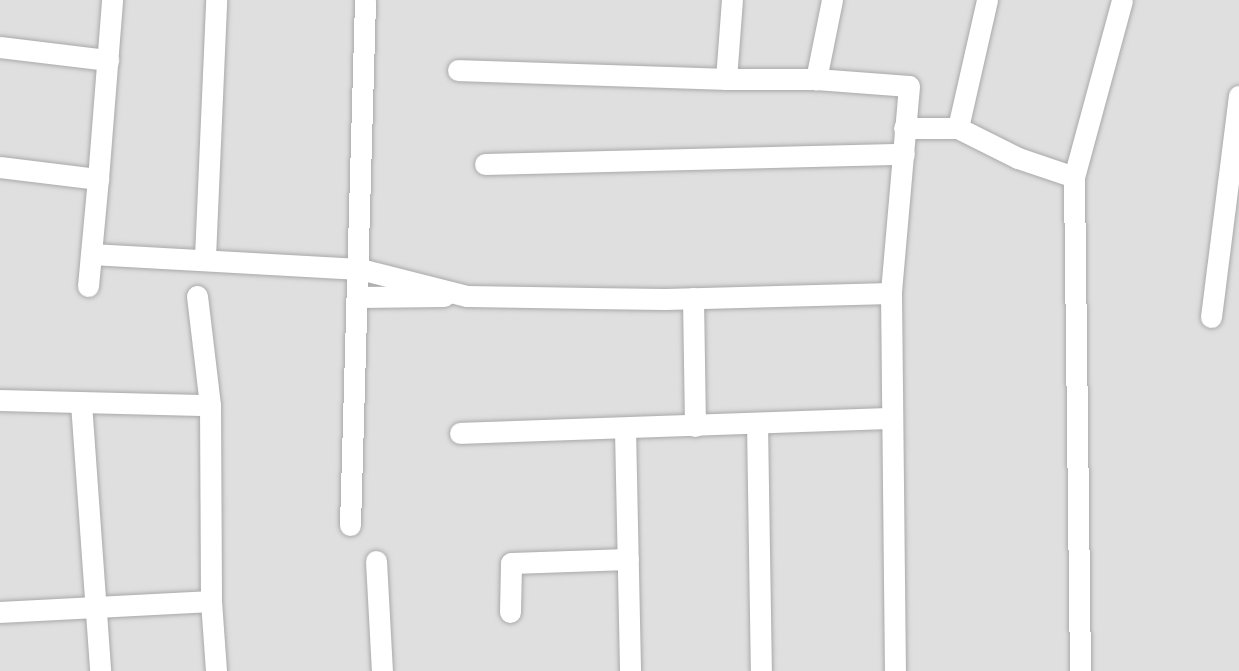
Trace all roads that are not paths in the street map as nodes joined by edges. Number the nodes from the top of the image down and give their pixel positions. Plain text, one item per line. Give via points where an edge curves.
1 (112, 0) edge
2 (216, 0) edge
3 (365, 0) edge
4 (732, 0) edge
5 (832, 0) edge
6 (987, 0) edge
7 (1122, 0) edge
8 (0, 47) edge
9 (107, 60) junction
10 (458, 70) dead end
11 (726, 79) junction
12 (816, 79) junction
13 (1239, 96) edge
14 (904, 128) junction
15 (958, 128) junction
16 (1236, 136) edge
17 (904, 154) junction
18 (485, 164) dead end
19 (0, 167) edge
20 (1074, 177) junction
21 (98, 179) junction
22 (91, 254) junction
23 (205, 257) junction
24 (360, 268) junction
25 (88, 285) dead end
26 (891, 293) junction
27 (197, 296) dead end
28 (467, 296) junction
29 (359, 297) junction
30 (694, 298) junction
31 (1212, 317) dead end
32 (0, 400) edge
33 (81, 403) junction
34 (210, 405) junction
35 (892, 418) junction
36 (757, 423) junction
37 (695, 426) junction
38 (625, 429) junction
39 (460, 433) dead end
40 (350, 525) dead end
41 (628, 559) junction
42 (376, 561) dead end
43 (211, 601) junction
44 (96, 607) junction
45 (0, 612) edge
46 (510, 612) dead end
47 (100, 671) edge
48 (216, 671) edge
49 (382, 671) edge
50 (630, 671) edge
51 (761, 671) edge
52 (895, 671) edge
53 (1080, 671) edge

1 - 9 street
2 - 23 street
3 - 24 street
4 - 11 street
5 - 12 street
6 - 15 street
7 - 20 street
8 - 9 street
9 - 21 street
10 - 11 street
11 - 12 street
12 - 14 street via 909,86
13 - 16 street
14 - 15 street
14 - 17 street
15 - 20 street via 1018,158
16 - 31 street
17 - 18 street
17 - 26 street
19 - 21 street
20 - 53 street
21 - 22 street
22 - 23 street
22 - 25 street
23 - 24 street
24 - 28 street
24 - 29 street
26 - 30 street
26 - 35 street
27 - 34 street
28 - 29 street
28 - 30 street
29 - 40 street
30 - 37 street
32 - 33 street
33 - 34 street
33 - 44 street
34 - 43 street
35 - 36 street
35 - 52 street
36 - 37 street
36 - 51 street
37 - 38 street
38 - 39 street
38 - 41 street
41 - 46 street via 511,563
41 - 50 street
42 - 49 street
43 - 44 street
43 - 48 street
44 - 45 street
44 - 47 street

